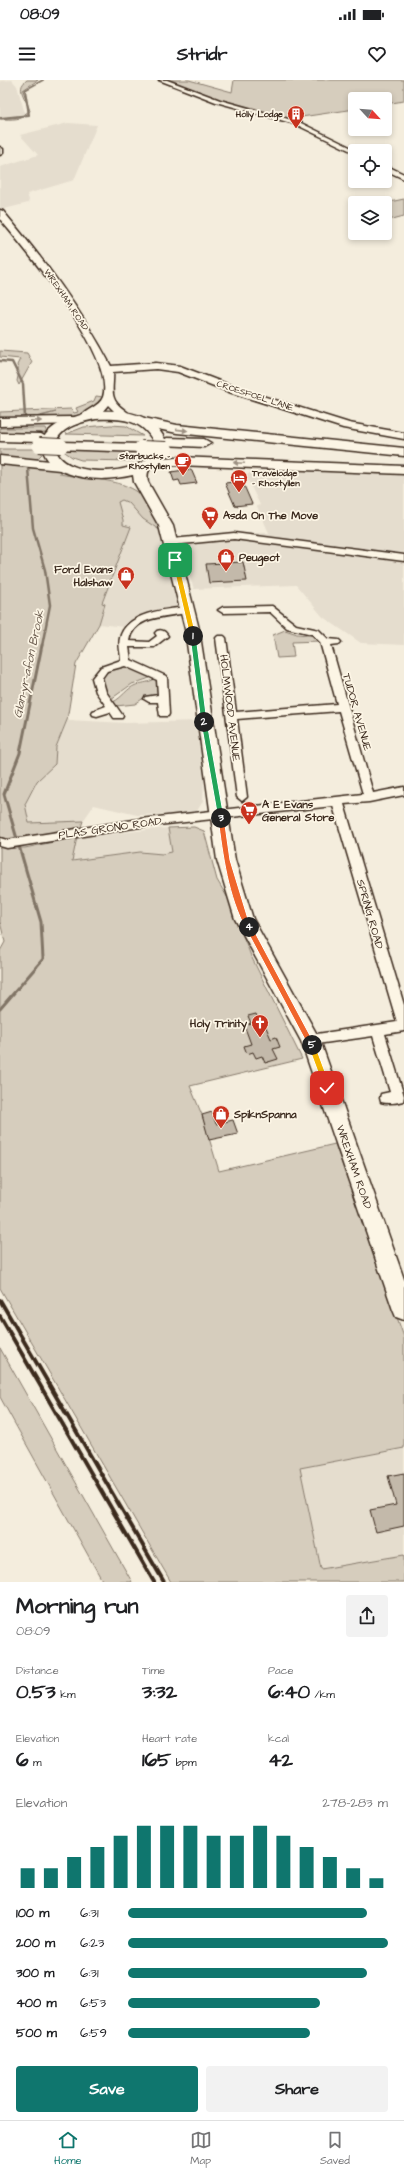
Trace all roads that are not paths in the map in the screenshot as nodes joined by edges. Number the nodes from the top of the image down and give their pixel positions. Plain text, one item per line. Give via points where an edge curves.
1 (162, 80) edge
2 (348, 148) edge
3 (0, 149) edge
4 (0, 152) edge
5 (392, 171) edge
6 (404, 177) edge
7 (0, 213) edge
8 (107, 369) junction
9 (108, 398) junction
10 (126, 416) junction
11 (86, 417) junction
12 (72, 421) junction
13 (0, 422) edge
14 (144, 422) junction
15 (404, 436) edge
16 (0, 437) edge
17 (40, 442) junction
18 (0, 444) edge
19 (167, 446) junction
20 (404, 452) edge
21 (404, 458) edge
22 (0, 460) edge
23 (146, 465) junction
24 (60, 466) junction
25 (404, 466) edge
26 (404, 470) edge
27 (112, 476) junction
28 (151, 500) junction
29 (172, 542) junction
30 (404, 558) edge
31 (188, 610) junction
32 (230, 613) dead end
33 (160, 633) dead end
34 (221, 638) dead end
35 (325, 642) junction
36 (336, 642) dead end
37 (124, 644) junction
38 (126, 662) junction
39 (162, 698) junction
40 (148, 699) dead end
41 (343, 707) junction
42 (97, 713) dead end
43 (164, 714) dead end
44 (231, 716) junction
45 (404, 791) edge
46 (242, 797) dead end
47 (369, 798) junction
48 (338, 803) junction
49 (220, 813) junction
50 (5, 843) edge
51 (404, 1026) edge
52 (378, 1030) junction
53 (310, 1040) junction
54 (396, 1097) edge
55 (404, 1310) edge

1 - 2 street via 218,101 297,123
3 - 4 street
5 - 6 street
7 - 8 main road, WREXHAM ROAD via 65,296
8 - 9 main road, WREXHAM ROAD
8 - 15 main road, CROESFOEL LANE via 149,366 180,368 236,391 347,426
9 - 10 main road via 115,408
9 - 11 main road via 102,406
10 - 11 main road
10 - 14 main road
11 - 12 main road
13 -> 12 highway
12 - 24 main road via 51,437 48,447
14 -> 20 highway via 177,430
14 - 23 main road via 152,428 161,442 158,453
16 - 17 highway
17 - 18 highway
17 - 19 highway, bridge
19 - 21 highway via 283,448
19 - 25 highway
22 - 24 highway
26 -> 23 highway via 177,461
23 - 27 main road via 129,473
23 - 28 main road, WREXHAM ROAD via 140,474 141,482
24 - 27 main road via 93,476
27 - 28 main road, WREXHAM ROAD via 133,485
28 - 29 main road, WREXHAM ROAD
29 - 30 street via 234,536
29 - 31 main road, WREXHAM ROAD
31 - 37 street via 155,614 134,625 126,633
31 - 49 main road, WREXHAM ROAD
32 - 35 street via 273,605 293,627 322,635
33 - 37 street via 163,636 151,646
34 - 44 street, HOLMWOOD AVENUE
35 - 36 street
35 - 41 street, TUDOR AVENUE
37 - 38 street
38 - 39 street via 162,678
38 - 42 street via 104,669 98,678 101,692 115,712
39 - 40 street
39 - 43 street
41 - 44 street
41 - 47 street, TUDOR AVENUE
44 - 46 street, HOLMWOOD AVENUE via 234,778
45 - 47 street, PLAS GRONO ROAD
47 - 48 street, PLAS GRONO ROAD
48 - 49 street, PLAS GRONO ROAD
48 - 51 street, SPRING ROAD
49 - 50 street, PLAS GRONO ROAD via 97,828
49 - 53 main road, WREXHAM ROAD via 226,860 244,919
51 - 52 street
52 - 53 street
52 - 54 street
53 - 55 main road, WREXHAM ROAD

